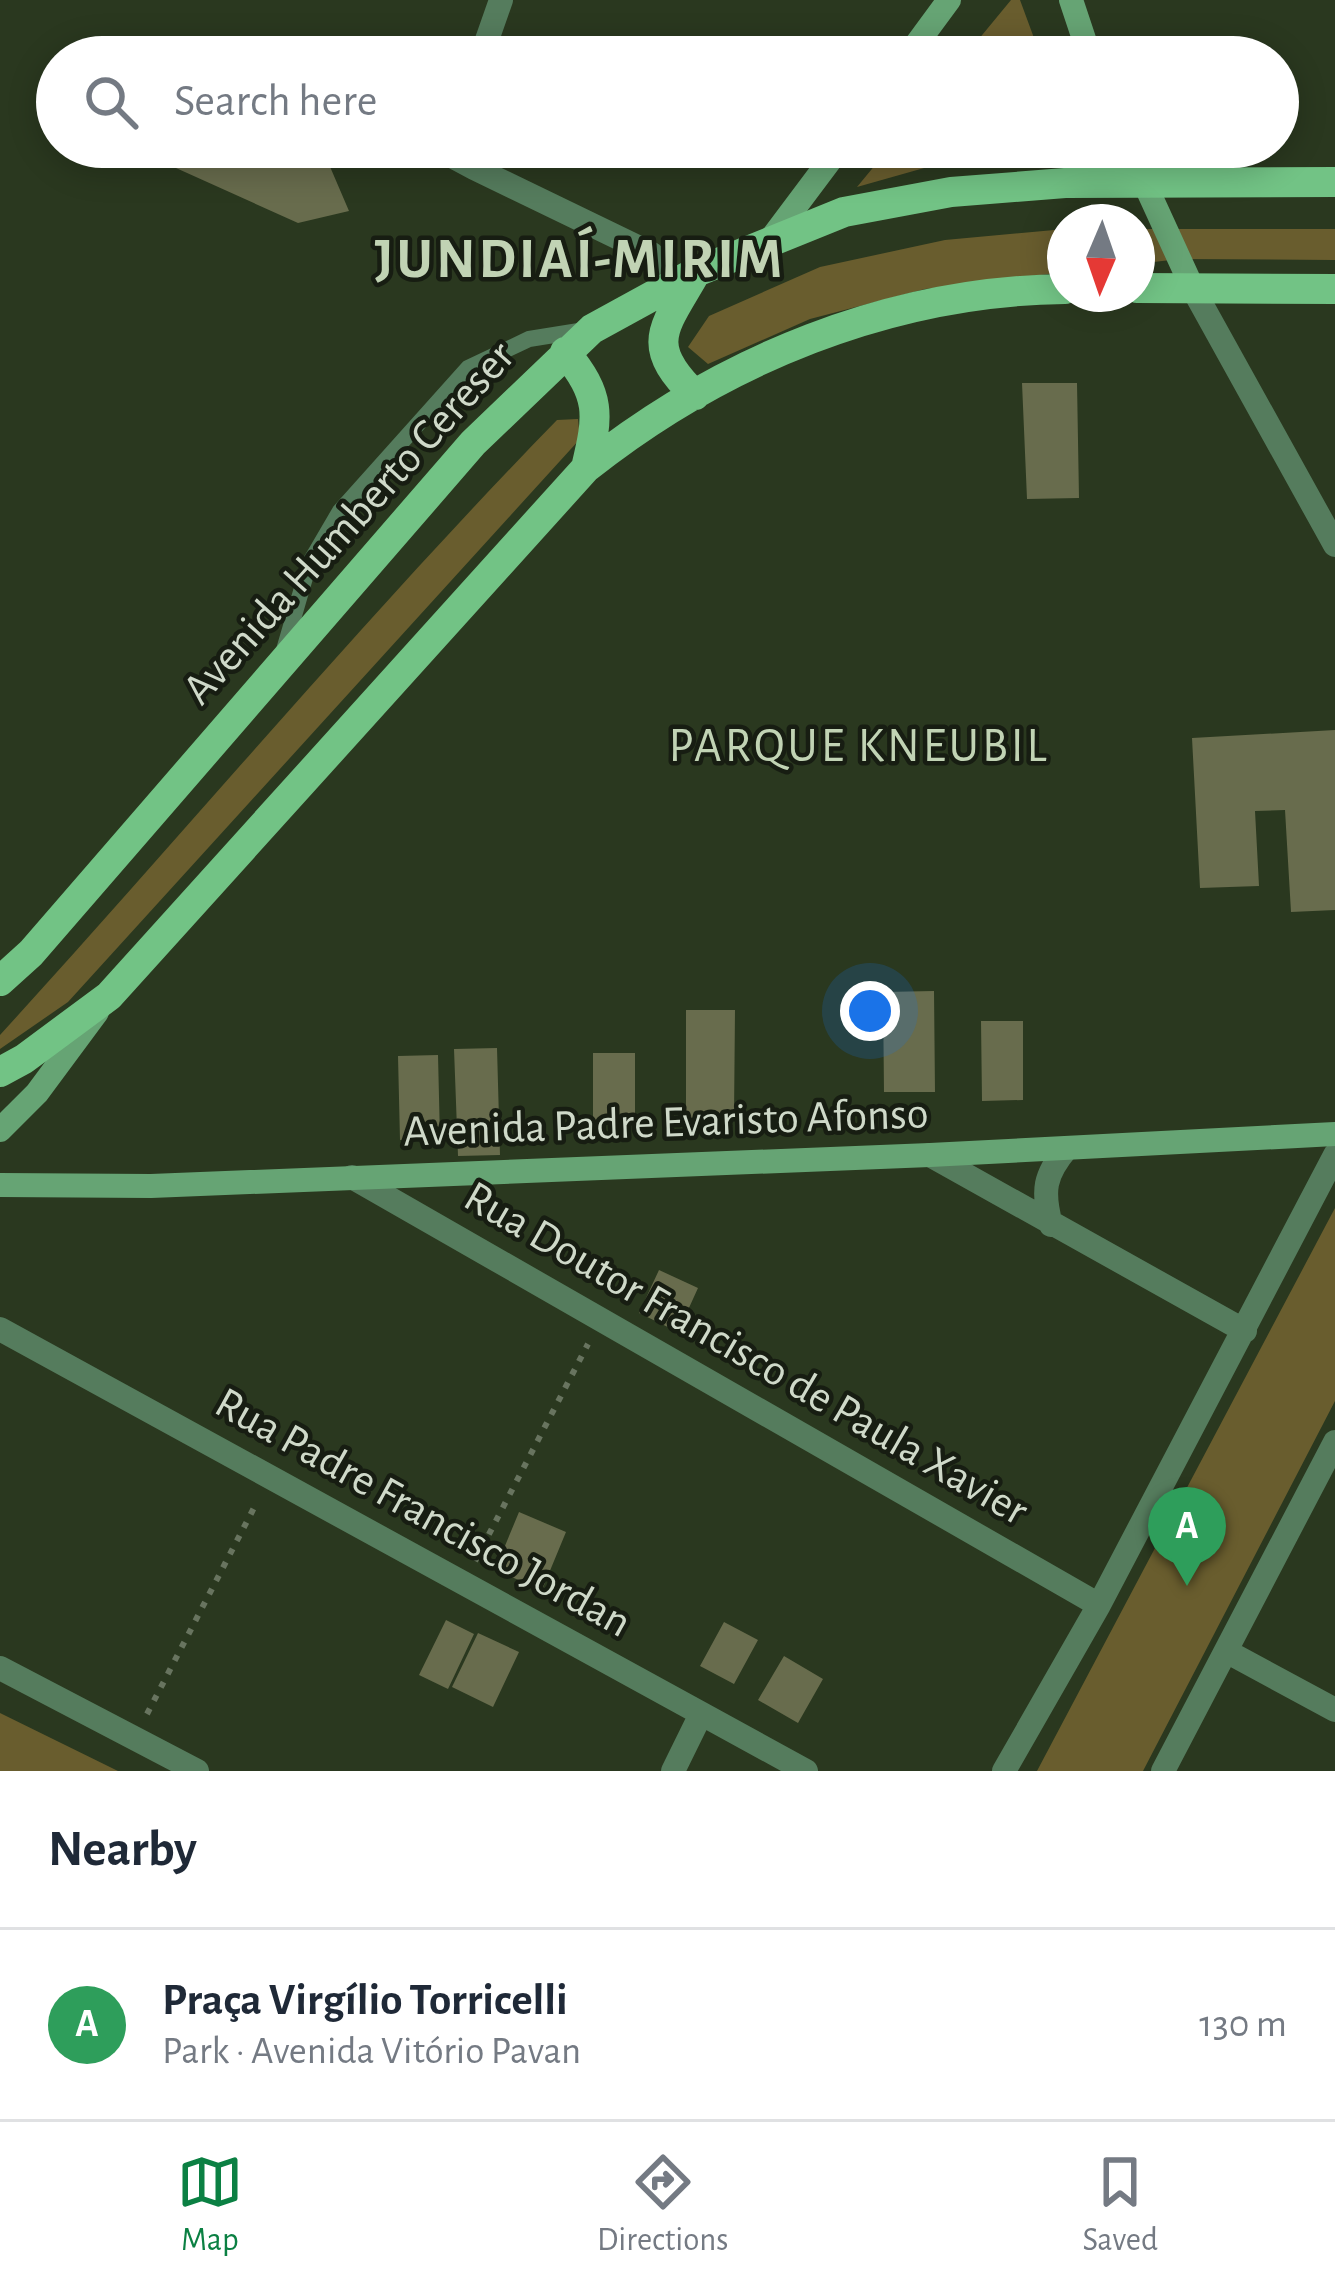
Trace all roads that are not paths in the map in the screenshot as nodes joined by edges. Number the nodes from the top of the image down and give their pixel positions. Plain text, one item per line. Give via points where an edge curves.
1 (501, 0) edge
2 (949, 0) edge
3 (1071, 0) edge
4 (488, 36) edge
5 (922, 36) edge
6 (1083, 36) edge
7 (480, 168) edge
8 (824, 168) edge
9 (1139, 168) edge
10 (1335, 182) edge
11 (1148, 184) junction
12 (771, 239) junction
13 (685, 278) junction
14 (1155, 289) edge
15 (1335, 289) edge
16 (1047, 290) edge
17 (1193, 290) junction
18 (592, 329) junction
19 (565, 352) junction
20 (695, 395) junction
21 (586, 468) junction
22 (1335, 545) edge
23 (281, 660) junction
24 (0, 981) edge
25 (109, 996) junction
26 (0, 1072) edge
27 (0, 1130) edge
28 (1335, 1134) edge
29 (1067, 1148) junction
30 (930, 1155) junction
31 (1335, 1155) edge
32 (352, 1177) junction
33 (0, 1185) edge
34 (1052, 1225) junction
35 (0, 1329) edge
36 (1245, 1331) junction
37 (1335, 1442) edge
38 (1099, 1604) junction
39 (1226, 1651) junction
40 (0, 1668) edge
41 (1335, 1710) edge
42 (701, 1714) junction
43 (197, 1771) edge
44 (673, 1771) edge
45 (806, 1771) edge
46 (1004, 1771) edge
47 (1163, 1771) edge

1 - 4 street
2 - 5 street
3 - 6 street
7 - 13 street
8 - 12 street
9 - 11 street
10 - 11 main road, Avenida Humberto Cereser
11 - 12 main road, Avenida Humberto Cereser via 951,192 844,212
11 - 17 street
12 - 13 main road, Avenida Humberto Cereser
13 - 18 main road, Avenida Humberto Cereser
13 - 20 main road via 663,346 670,370
14 - 17 main road
15 - 17 main road
16 - 20 main road via 878,314
17 - 22 street
18 - 19 main road, Avenida Humberto Cereser
18 - 23 lane via 529,339 468,368 340,511 309,564
19 - 21 main road via 595,398
19 - 23 main road, Avenida Humberto Cereser via 473,442
20 - 21 main road
21 - 25 main road
23 - 24 main road, Avenida Humberto Cereser
25 - 26 main road
25 - 27 street
28 - 29 street, Avenida Padre Evaristo Afonso
29 - 30 street, Avenida Padre Evaristo Afonso
29 - 34 street via 1045,1181
30 - 32 street, Avenida Padre Evaristo Afonso
30 - 34 street
31 - 36 street
32 - 33 street, Avenida Padre Evaristo Afonso
32 - 38 street, Rua Doutor Francisco de Paula Xavier
34 - 36 street
35 - 42 street, Rua Padre Francisco Jordan
36 - 38 street
37 - 39 street
38 - 46 street
39 - 41 street
39 - 47 street
40 - 43 street
42 - 44 street
42 - 45 street, Rua Padre Francisco Jordan

